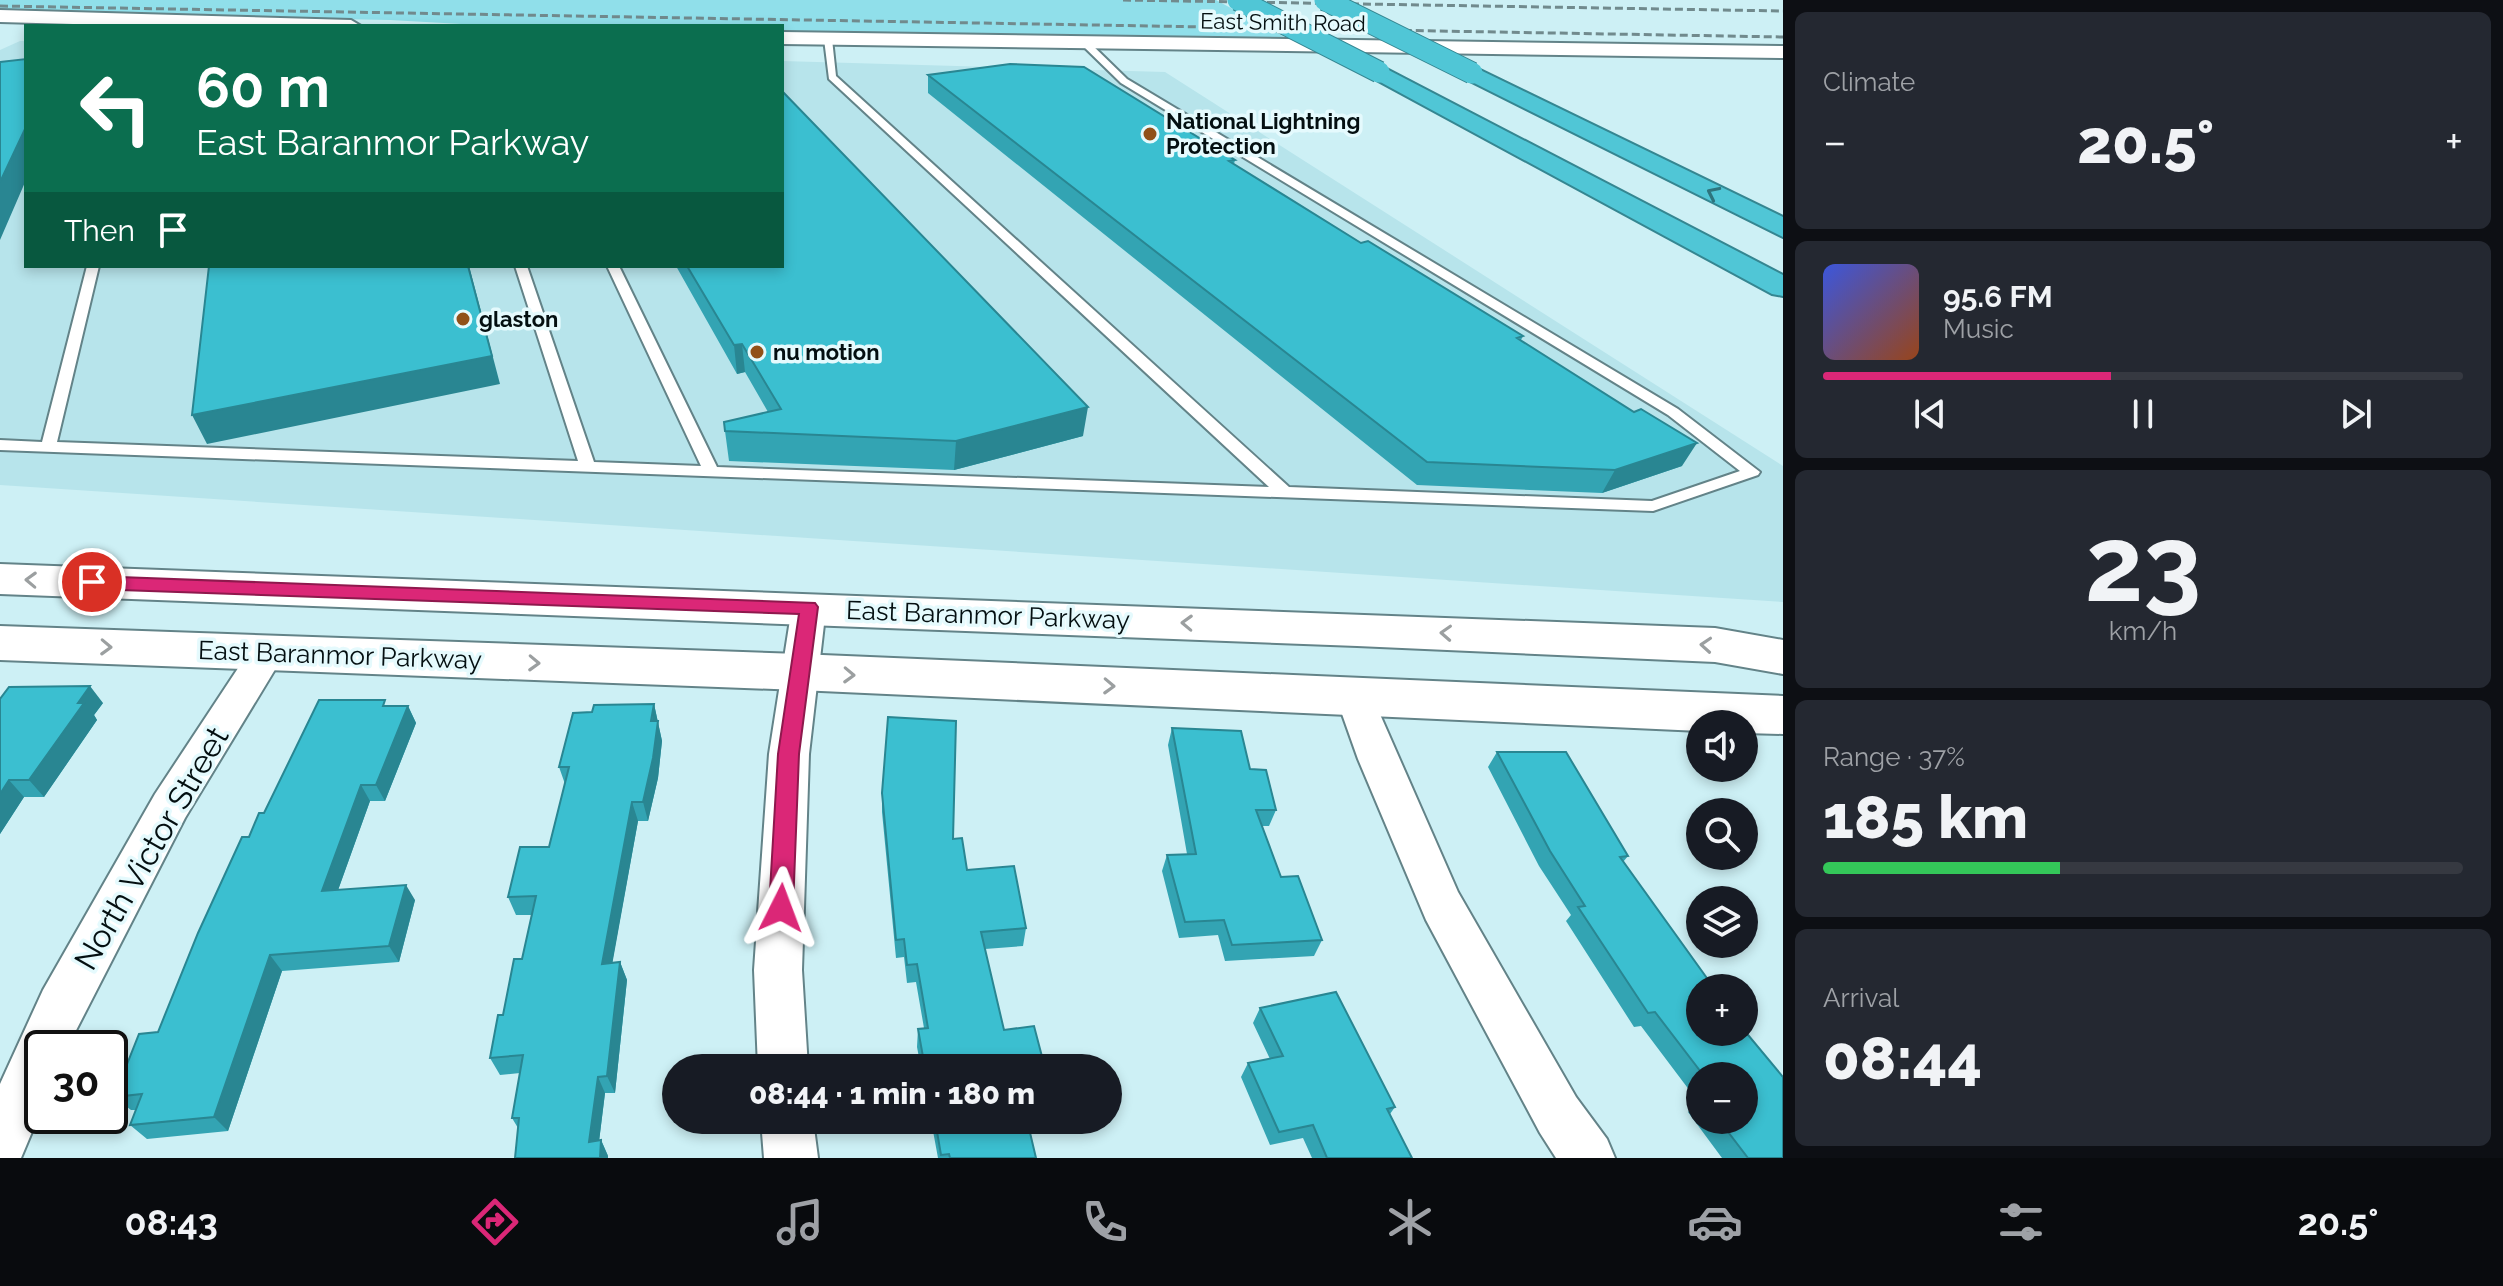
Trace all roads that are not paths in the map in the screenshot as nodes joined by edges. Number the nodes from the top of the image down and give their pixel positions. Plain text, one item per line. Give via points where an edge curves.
1 (1238, 0) edge
2 (1268, 0) edge
3 (1325, 0) edge
4 (0, 16) edge
5 (199, 23) edge
6 (250, 24) edge
7 (784, 38) edge
8 (828, 39) junction
9 (1085, 43) junction
10 (1783, 52) edge
11 (1783, 228) edge
12 (93, 268) edge
13 (522, 268) edge
14 (614, 268) edge
15 (1783, 279) edge
16 (1783, 287) edge
17 (0, 445) edge
18 (48, 447) junction
19 (588, 467) junction
20 (711, 471) junction
21 (1284, 492) junction
22 (0, 579) edge
23 (809, 607) junction
24 (0, 643) edge
25 (267, 653) junction
26 (1783, 657) edge
27 (799, 672) junction
28 (1355, 697) junction
29 (1783, 715) edge
30 (50, 1030) edge
31 (782, 1054) edge
32 (24, 1089) edge
33 (788, 1134) edge
34 (0, 1144) edge
35 (791, 1158) edge
36 (1588, 1158) edge

1 - 16 highway, bridge
2 - 15 highway
11 -> 3 highway, bridge
4 - 5 street
5 - 6 street
7 - 8 street, East Smith Road
8 - 9 street, East Smith Road
8 - 21 lane via 832,77
9 - 10 street, East Smith Road
9 - 21 lane via 1124,81 1673,412 1752,472 1653,506
12 - 18 lane
13 - 19 lane
14 - 20 lane
17 - 18 lane
18 - 19 lane
19 - 20 lane
20 - 21 lane
23 -> 22 street, East Baranmor Parkway
26 -> 23 street, East Baranmor Parkway via 1700,644
23 - 27 street
24 -> 25 street, East Baranmor Parkway
25 -> 27 street, East Baranmor Parkway
25 - 30 street, North Victor Street via 170,806
27 -> 28 street, East Baranmor Parkway
27 - 31 street via 789,754 778,970
28 - 29 street, East Baranmor Parkway
28 - 36 street via 1442,906 1558,1115
32 - 34 street, North Victor Street
33 - 35 street

